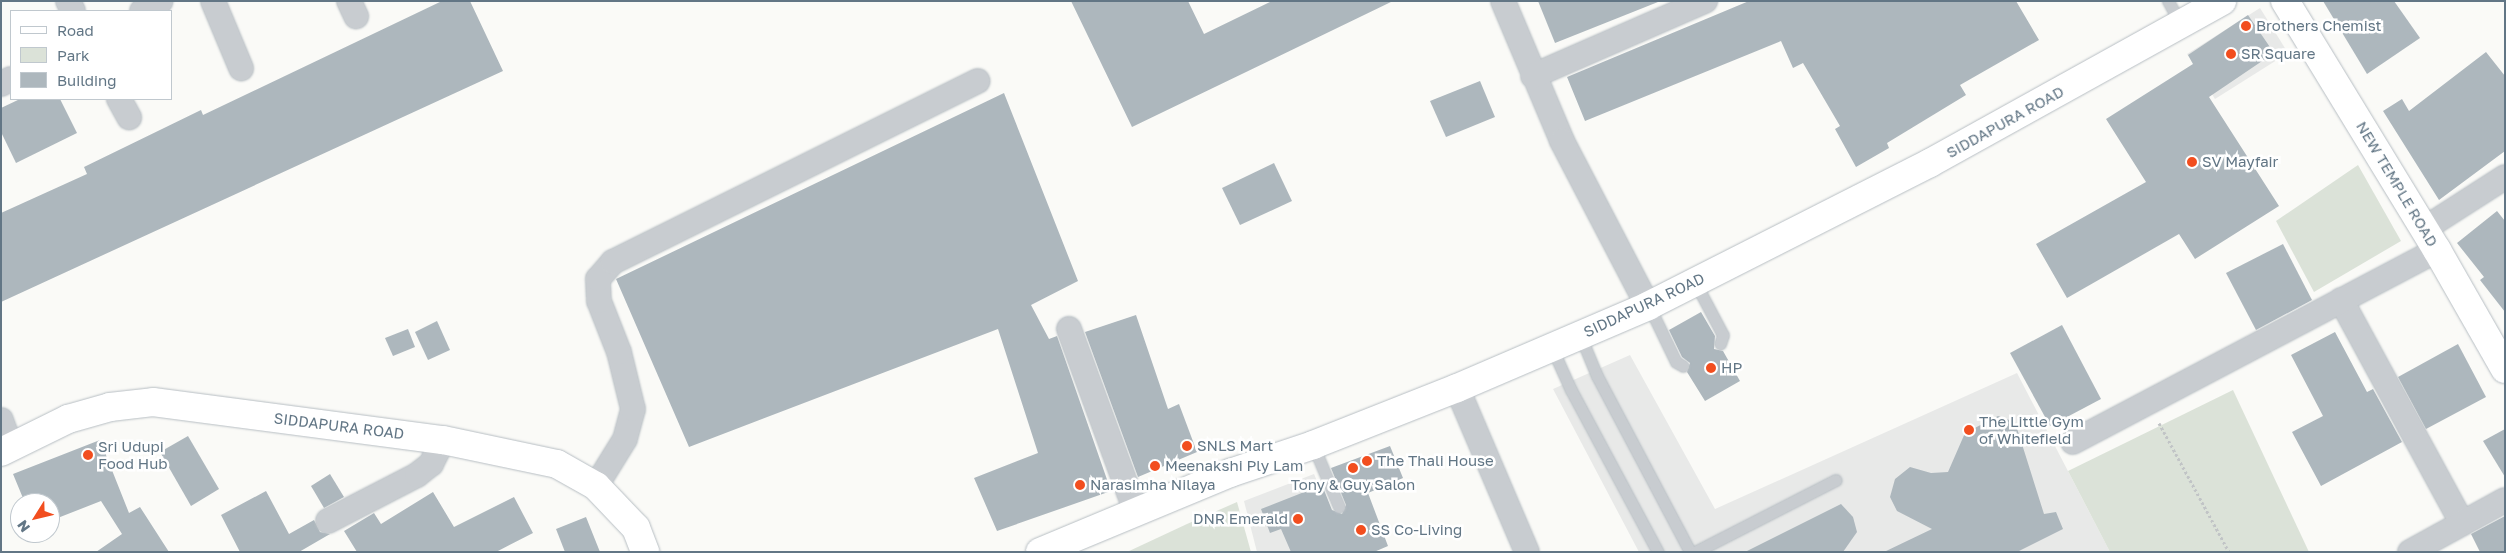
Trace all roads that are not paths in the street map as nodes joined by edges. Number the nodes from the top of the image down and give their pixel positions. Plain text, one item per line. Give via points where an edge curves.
1 (161, 1) edge
2 (213, 1) edge
3 (1503, 1) edge
4 (1705, 1) edge
5 (2222, 1) edge
6 (2285, 1) edge
7 (144, 10) edge
8 (2174, 13) edge
9 (241, 68) dead end
10 (1533, 76) junction
11 (977, 81) dead end
12 (2505, 177) edge
13 (2430, 240) junction
14 (1695, 282) junction
15 (2342, 300) junction
16 (1648, 306) junction
17 (1069, 329) dead end
18 (1580, 335) junction
19 (1720, 344) dead end
20 (1552, 348) junction
21 (1683, 366) dead end
22 (2505, 369) edge
23 (1457, 388) junction
24 (1, 420) edge
25 (442, 440) junction
26 (2073, 442) dead end
27 (1313, 445) junction
28 (6, 450) edge
29 (1836, 480) dead end
30 (596, 486) junction
31 (2505, 500) edge
32 (1339, 507) dead end
33 (1136, 512) junction
34 (328, 520) dead end
35 (2462, 523) junction
36 (644, 551) edge
37 (1040, 552) edge
38 (1527, 552) edge
39 (1658, 552) edge
40 (1690, 552) edge
41 (1695, 552) edge
42 (2410, 552) edge

1 - 7 street
2 - 9 street
3 - 10 street
4 - 10 street
5 - 8 street, SIDDAPURA ROAD
6 - 13 street, NEW TEMPLE ROAD
8 - 14 street, SIDDAPURA ROAD via 1930,163
10 - 16 street via 1562,141
11 - 30 street via 613,262 598,279 599,301 619,352 633,409 625,439
12 - 13 street
13 - 15 street
13 - 22 street, NEW TEMPLE ROAD
14 - 16 street, SIDDAPURA ROAD
14 - 19 lane via 1723,335
15 - 26 street
15 - 35 street
16 - 18 street, SIDDAPURA ROAD
16 - 21 lane via 1676,362
17 - 33 street
18 - 20 street, SIDDAPURA ROAD
18 - 40 lane via 1597,376
20 - 23 street, SIDDAPURA ROAD
20 - 39 lane via 1571,390
23 - 27 street, SIDDAPURA ROAD
23 - 38 street
24 - 28 street
25 - 28 street, SIDDAPURA ROAD via 153,402 110,407 68,419
25 - 30 street, SIDDAPURA ROAD via 557,464
25 - 34 street via 431,464 417,475
27 - 32 lane
27 - 33 street, SIDDAPURA ROAD via 1230,473
29 - 41 lane
30 - 36 street, SIDDAPURA ROAD via 636,528
31 - 35 street
33 - 37 street, SIDDAPURA ROAD
35 - 42 street

